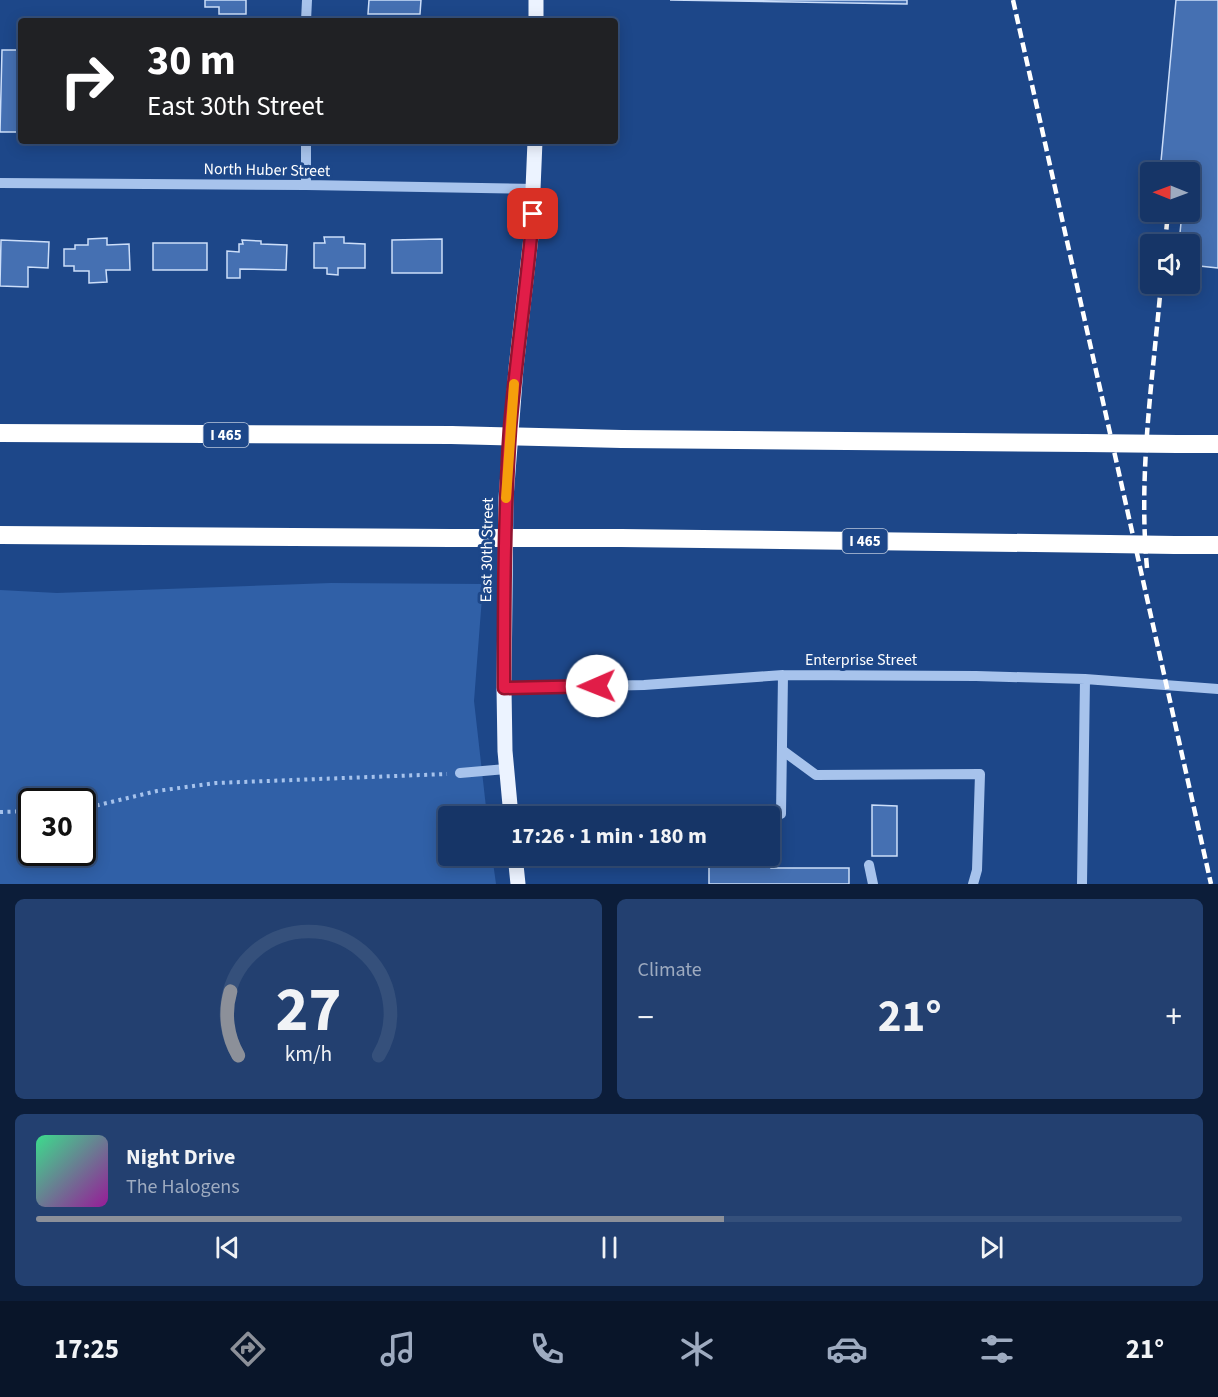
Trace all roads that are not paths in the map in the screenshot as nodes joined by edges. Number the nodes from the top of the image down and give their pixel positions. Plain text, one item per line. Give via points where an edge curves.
1 (307, 0) edge
2 (536, 0) edge
3 (306, 18) edge
4 (536, 18) edge
5 (306, 144) edge
6 (535, 144) edge
7 (0, 183) edge
8 (306, 185) junction
9 (535, 189) junction
10 (0, 433) edge
11 (1218, 444) edge
12 (0, 535) edge
13 (1218, 545) edge
14 (783, 675) junction
15 (1085, 679) junction
16 (504, 688) junction
17 (1218, 689) edge
18 (782, 750) junction
19 (507, 769) junction
20 (460, 773) road end
21 (510, 806) edge
22 (780, 814) dead end
23 (869, 865) dead end
24 (516, 866) edge
25 (518, 884) edge
26 (873, 884) edge
27 (973, 884) edge
28 (1082, 884) edge

1 - 3 street
2 - 4 main road
5 - 8 street
6 - 9 main road, East 30th Street
7 - 8 street, North Huber Street
8 - 9 street, North Huber Street
9 - 16 main road, East 30th Street via 508,463
10 - 11 highway, I 465, bridge
12 - 13 highway, I 465, bridge
14 - 15 street, Enterprise Street
14 - 16 street, Enterprise Street via 644,685
14 - 18 street
15 - 17 street, Enterprise Street
15 - 28 street
16 - 19 main road, East 30th Street
18 - 22 street
18 - 27 street via 816,775 980,774 977,870
19 - 20 street
19 - 21 main road, East 30th Street
23 - 26 street
24 - 25 main road

